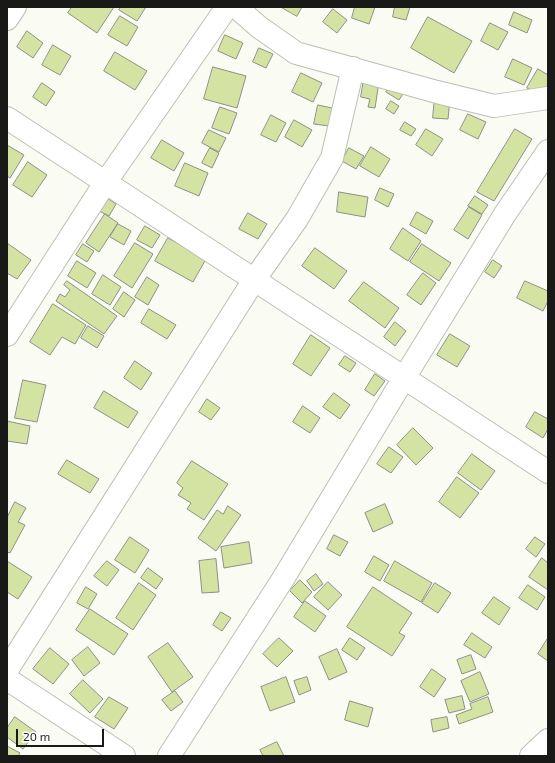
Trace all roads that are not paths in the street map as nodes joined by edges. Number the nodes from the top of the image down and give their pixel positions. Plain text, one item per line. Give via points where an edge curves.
1 (14, 7) edge
2 (227, 7) edge
3 (236, 7) edge
4 (7, 19) edge
5 (352, 68) junction
6 (548, 98) edge
7 (7, 118) edge
8 (548, 151) edge
9 (105, 183) junction
10 (254, 280) junction
11 (7, 335) edge
12 (404, 378) junction
13 (548, 472) edge
14 (7, 670) edge
15 (7, 679) edge
16 (548, 740) edge
17 (124, 756) edge
18 (168, 756) edge
19 (531, 756) edge

1 - 4 street
2 - 9 street
3 - 5 street via 296,53
5 - 6 street via 494,106
5 - 10 street via 332,158 297,219
7 - 9 street
8 - 12 street via 505,214
9 - 10 street
9 - 11 street
10 - 12 street
10 - 14 street
12 - 13 street
12 - 18 street via 283,579
15 - 17 street
16 - 19 street

